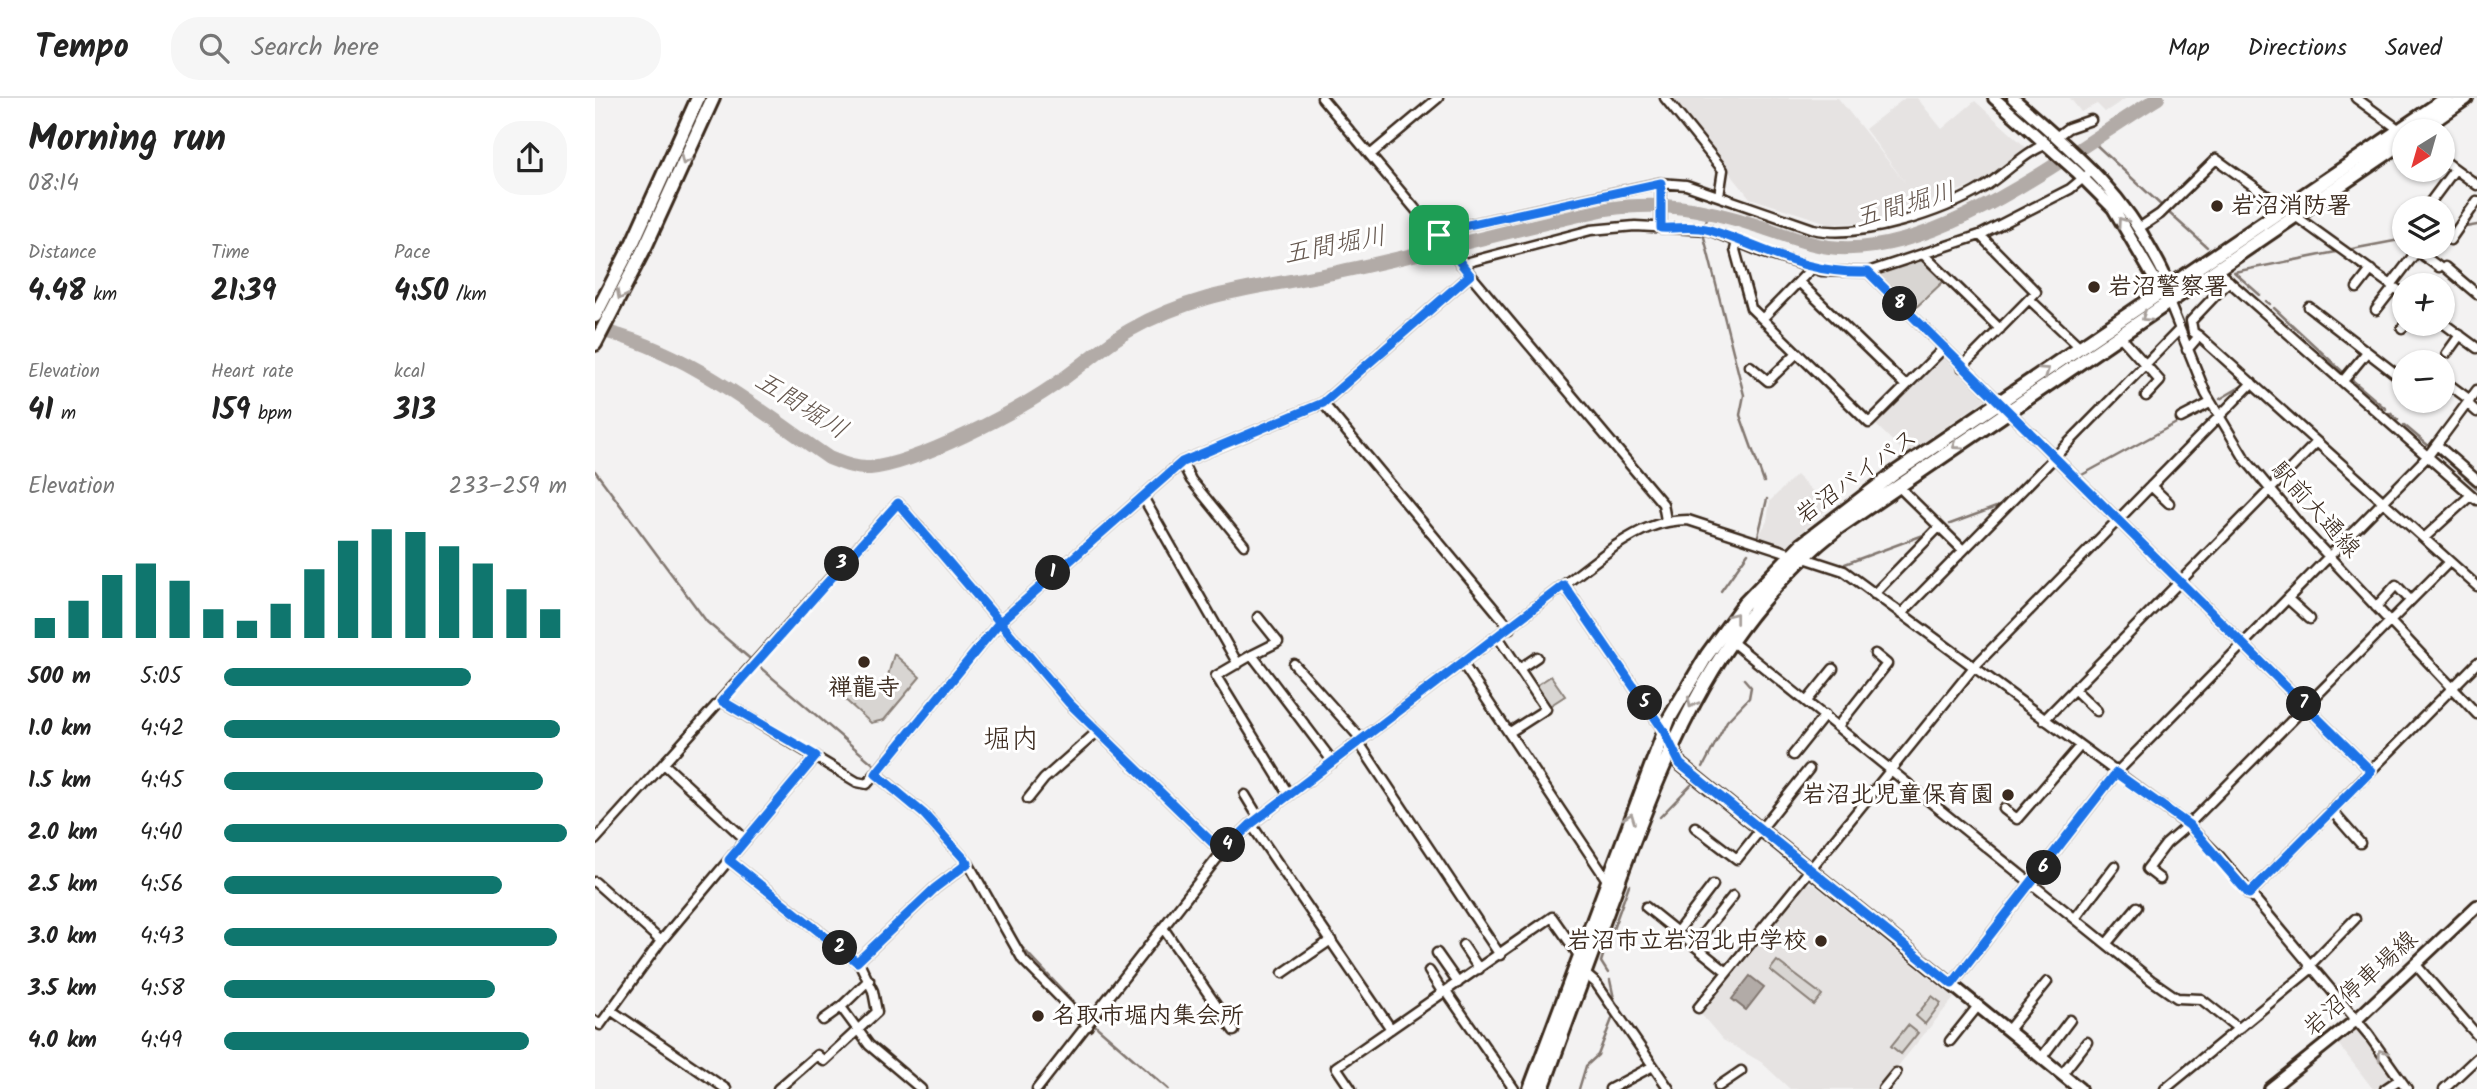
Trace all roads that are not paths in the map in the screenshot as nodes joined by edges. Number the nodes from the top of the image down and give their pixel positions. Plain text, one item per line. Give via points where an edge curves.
1 (698, 98) edge
2 (713, 98) edge
3 (1322, 98) edge
4 (1438, 98) edge
5 (1665, 98) edge
6 (1994, 98) edge
7 (2013, 98) edge
8 (2356, 98) edge
9 (2447, 98) edge
10 (2466, 98) edge
11 (2423, 119) edge
12 (2436, 119) edge
13 (2091, 120) dead end
14 (2392, 127) edge
15 (2059, 139) junction
16 (2392, 143) edge
17 (2392, 144) edge
18 (2049, 147) junction
19 (1370, 155) junction
20 (2455, 169) edge
21 (2086, 171) junction
22 (1661, 185) junction
23 (2477, 185) edge
24 (1719, 196) junction
25 (2477, 201) edge
26 (2283, 209) junction
27 (2295, 215) junction
28 (1661, 226) junction
29 (2139, 228) junction
30 (1437, 233) junction
31 (2455, 233) edge
32 (1980, 235) junction
33 (1737, 242) junction
34 (639, 244) junction
35 (1924, 255) junction
36 (2431, 259) edge
37 (1460, 263) junction
38 (1812, 268) junction
39 (2215, 268) junction
40 (2371, 270) junction
41 (1868, 272) junction
42 (1470, 275) junction
43 (2229, 281) junction
44 (1799, 282) junction
45 (2392, 285) edge
46 (2392, 287) edge
47 (2357, 288) dead end
48 (2166, 294) junction
49 (2477, 294) edge
50 (2029, 299) junction
51 (2309, 307) dead end
52 (2376, 310) dead end
53 (595, 316) edge
54 (1763, 318) junction
55 (2000, 329) junction
56 (2179, 330) junction
57 (2455, 331) edge
58 (2119, 335) junction
59 (2460, 335) junction
60 (2199, 336) junction
61 (595, 344) edge
62 (2080, 348) junction
63 (2477, 348) edge
64 (1943, 349) junction
65 (2187, 350) junction
66 (2449, 350) edge
67 (2367, 352) junction
68 (1797, 353) junction
69 (2145, 365) junction
70 (1751, 366) dead end
71 (1962, 367) junction
72 (2392, 371) edge
73 (2343, 381) junction
74 (2252, 383) junction
75 (1905, 385) junction
76 (2455, 390) edge
77 (2477, 390) edge
78 (2147, 396) dead end
79 (2210, 402) junction
80 (2469, 402) junction
81 (1323, 403) junction
82 (2003, 406) junction
83 (2477, 412) edge
84 (2181, 418) dead end
85 (2218, 418) junction
86 (2317, 442) junction
87 (2437, 445) junction
88 (2428, 456) junction
89 (2054, 457) junction
90 (1182, 462) junction
91 (2477, 480) edge
92 (1898, 486) junction
93 (2151, 486) junction
94 (2269, 491) junction
95 (1143, 497) junction
96 (2474, 497) edge
97 (2384, 501) junction
98 (2169, 503) dead end
99 (1666, 520) junction
100 (2118, 520) junction
101 (1939, 527) junction
102 (2424, 538) junction
103 (1244, 545) dead end
104 (1963, 550) junction
105 (1797, 556) junction
106 (2329, 557) junction
107 (2449, 562) junction
108 (2180, 582) junction
109 (1564, 585) junction
110 (2477, 586) edge
111 (1874, 594) junction
112 (2288, 599) junction
113 (2410, 600) junction
114 (2376, 607) junction
115 (1901, 614) junction
116 (1258, 617) dead end
117 (2310, 619) dead end
118 (2389, 622) junction
119 (998, 624) junction
120 (1510, 628) junction
121 (1498, 637) junction
122 (1731, 640) junction
123 (2244, 644) junction
124 (1875, 654) dead end
125 (1252, 655) junction
126 (1537, 657) dead end
127 (2477, 663) edge
128 (1238, 664) junction
129 (1294, 664) dead end
130 (1463, 664) junction
131 (1974, 667) junction
132 (1519, 669) junction
133 (1833, 669) dead end
134 (2452, 689) junction
135 (2074, 690) junction
136 (722, 701) junction
137 (1807, 701) junction
138 (2307, 706) junction
139 (2097, 711) dead end
140 (2477, 714) edge
141 (1825, 715) junction
142 (2045, 720) junction
143 (1838, 726) junction
144 (1098, 731) junction
145 (1664, 731) junction
146 (1510, 732) junction
147 (1360, 742) junction
148 (1670, 746) junction
149 (2080, 746) junction
150 (1793, 755) dead end
151 (816, 756) junction
152 (1333, 762) junction
153 (664, 764) junction
154 (1892, 768) junction
155 (1809, 769) dead end
156 (878, 771) junction
157 (2371, 771) junction
158 (2116, 773) junction
159 (1245, 795) dead end
160 (1289, 795) junction
161 (1028, 799) dead end
162 (2004, 809) dead end
163 (2332, 811) junction
164 (1259, 818) junction
165 (1251, 824) junction
166 (2189, 825) junction
167 (1695, 827) dead end
168 (1761, 829) junction
169 (595, 840) edge
170 (746, 840) junction
171 (2360, 843) dead end
172 (1222, 852) junction
173 (729, 860) junction
174 (968, 863) junction
175 (2115, 866) dead end
176 (1810, 869) junction
177 (2159, 879) dead end
178 (1607, 880) junction
179 (595, 882) edge
180 (2033, 883) junction
181 (1713, 885) dead end
182 (2249, 894) junction
183 (1733, 896) dead end
184 (2477, 906) edge
185 (1646, 907) dead end
186 (2137, 907) dead end
187 (2076, 917) junction
188 (2355, 919) dead end
189 (1163, 928) junction
190 (1677, 932) junction
191 (1331, 940) junction
192 (661, 941) junction
193 (2108, 943) junction
194 (1463, 945) dead end
195 (1693, 945) junction
196 (1437, 953) dead end
197 (1500, 955) junction
198 (1580, 957) junction
199 (857, 962) junction
200 (2416, 965) junction
201 (2310, 967) junction
202 (1479, 969) junction
203 (1429, 971) dead end
204 (1727, 972) junction
205 (1283, 973) dead end
206 (1584, 973) junction
207 (869, 980) junction
208 (2047, 982) dead end
209 (1458, 983) junction
210 (1952, 984) junction
211 (1445, 992) junction
212 (1978, 1006) junction
213 (841, 1007) junction
214 (1698, 1008) dead end
215 (612, 1011) junction
216 (823, 1020) dead end
217 (2070, 1020) dead end
218 (2356, 1020) junction
219 (595, 1021) edge
220 (1090, 1023) junction
221 (1391, 1029) junction
222 (2008, 1030) junction
223 (2239, 1030) junction
224 (1234, 1031) dead end
225 (856, 1032) junction
226 (2477, 1035) edge
227 (1950, 1041) dead end
228 (2087, 1042) dead end
229 (2042, 1057) junction
230 (2477, 1058) edge
231 (1653, 1066) junction
232 (1741, 1071) dead end
233 (1896, 1073) dead end
234 (2062, 1074) junction
235 (2400, 1079) junction
236 (1719, 1088) edge
237 (726, 1089) edge
238 (778, 1089) edge
239 (921, 1089) edge
240 (1037, 1089) edge
241 (1350, 1089) edge
242 (1514, 1089) edge
243 (1530, 1089) edge
244 (1542, 1089) edge
245 (1610, 1089) edge
246 (1669, 1089) edge
247 (1884, 1089) edge
248 (2080, 1089) edge
249 (2165, 1089) edge
250 (2270, 1089) edge
251 (2385, 1089) edge
252 (2407, 1089) edge
253 (2444, 1089) edge

1 - 34 highway
2 -> 34 highway
3 - 19 street
4 - 19 street
5 - 24 street via 1723,170
6 - 18 main road
7 - 15 main road
8 - 14 street
9 - 11 highway, 岩沼バイパス
10 - 12 highway
13 - 15 street via 2068,128
15 - 21 main road
16 - 26 highway, 岩沼バイパス
17 - 27 highway, 岩沼バイパス
18 - 21 main road
18 - 24 street via 2037,147 1982,189 1918,215 1857,232 1828,233
19 - 30 street
20 - 23 street
21 - 29 main road via 2124,203
21 - 32 street via 2070,189
48 -> 21 main road via 2131,233
22 - 24 street via 1686,185
22 - 28 street
22 - 30 street
25 - 31 street
26 - 27 street
26 - 29 street via 2216,159 2160,214
26 - 48 highway, 岩沼バイパス
27 - 39 highway, 岩沼バイパス
27 - 40 street
28 - 33 street via 1694,227
28 - 37 street via 1614,226
29 - 48 main road
30 - 37 street
32 - 35 street
32 - 50 street via 2036,292
33 - 38 street
33 - 54 street via 1735,250 1751,308
34 - 53 highway
34 -> 61 highway
35 - 41 street
35 - 55 street
36 - 49 street
37 - 42 street
38 - 41 street
38 - 44 street
39 - 43 street
39 - 48 highway, 岩沼バイパス
40 - 45 street
40 - 47 street
41 - 64 street
42 - 81 street
42 - 99 street via 1663,504
43 - 60 street via 2191,321
43 - 73 street
44 - 54 street
44 - 75 street
46 - 52 street
48 - 56 street, 駅前大通線
48 -> 58 highway, 岩沼バイパス
48 - 62 highway, 岩沼バイパス
50 - 55 street
50 - 62 street
51 - 67 street
54 - 68 street
55 - 71 street
56 - 65 street, 駅前大通線
56 - 69 street
57 - 59 street
58 - 69 street
58 - 82 highway, 岩沼バイパス
59 - 63 street
59 - 66 street
60 - 65 street
60 - 74 street
82 -> 62 highway, 岩沼バイパス
64 - 71 street
64 - 75 street
65 - 79 street, 駅前大通線
67 - 72 street
67 - 73 street
68 - 70 street via 1768,381
68 - 75 street via 1869,424
69 - 78 street via 2160,381
69 - 89 street
71 - 82 street
73 - 88 street
74 - 85 street
74 - 86 street
76 - 80 street
77 - 80 street
79 - 84 street
79 - 85 street, 駅前大通線
80 - 83 street
80 - 87 street
81 - 90 street
81 - 120 street
82 - 89 street
82 -> 92 highway, 岩沼バイパス
82 - 105 highway, 岩沼バイパス via 1860,499
85 - 93 street
85 - 94 street, 駅前大通線
86 - 94 street
86 - 97 street
87 - 88 street
87 - 91 street
88 - 96 street
88 - 97 street
89 - 100 street
89 - 104 street
90 - 95 street
90 - 103 street via 1191,480
92 - 101 street
92 - 105 highway, 岩沼バイパス
93 - 98 street
93 - 100 street
94 - 106 street, 駅前大通線
94 - 108 street
95 - 119 street
95 - 128 street
96 - 102 street
97 - 102 street
97 - 106 street
99 - 105 street via 1703,522
99 - 109 street via 1615,546
100 - 108 street
100 - 131 street
101 - 104 street
101 - 111 street
102 - 107 street
104 - 115 street
105 - 111 street via 1844,571
105 - 122 highway, 岩沼バイパス
145 -> 105 highway, 岩沼バイパス via 1692,677 1726,627
106 - 112 street
106 - 114 street, 駅前大通線
107 - 110 street
107 - 113 street
108 - 123 street
108 - 135 street
109 - 120 street
109 - 145 street
111 - 115 street
112 - 117 street
112 - 123 street
113 - 114 street via 2396,585
113 - 118 street
114 - 118 street, 駅前大通線
115 - 131 street
116 - 125 street via 1278,642
118 - 134 street, 駅前大通線
118 - 138 street
119 - 136 street via 898,503
119 - 144 street
119 - 156 street
120 - 121 street
121 - 130 street
121 - 132 street
122 - 137 street
122 -> 148 highway, 岩沼バイパス
123 - 138 street
123 - 158 street
124 - 143 street via 1887,664
125 - 128 street
125 - 152 street
126 - 132 street
127 - 134 street
128 - 160 street via 1216,676
129 - 147 street
130 - 146 street
130 - 147 street
131 - 142 street
131 - 154 street
132 - 146 street via 1546,709
133 - 137 street
134 - 140 street, 駅前大通線
134 - 157 street
135 - 139 street
135 - 142 street
136 - 151 street
136 - 153 street
137 - 141 street
138 - 157 street
138 - 166 street
141 - 143 street
141 - 150 street
142 - 149 street
143 - 154 street
144 - 161 street
144 - 172 street
145 - 148 main road
178 -> 145 highway, 岩沼バイパス
146 - 178 street
147 - 152 street
147 - 197 street
148 - 168 main road via 1680,764
148 - 206 highway, 岩沼バイパス
149 - 158 street
149 - 162 street via 2017,819
151 - 156 street via 857,782 867,784
151 - 170 street
152 - 160 street
153 - 169 street
153 - 170 street
154 - 176 street
154 - 180 street
155 - 168 street
156 - 174 street
157 - 163 street
158 - 166 street
158 - 180 street
159 - 164 street
160 - 164 street
163 - 171 street
163 - 182 street
164 - 165 street
165 - 172 street
165 - 191 street
166 - 177 street via 2166,844 2147,869
166 - 182 street
167 - 168 street via 1737,859
168 - 176 main road
170 - 173 street
172 - 189 street
173 - 192 street
173 - 199 street
174 - 199 street
174 - 220 street via 1023,960
175 - 187 street
176 - 204 street
176 - 210 main road
178 - 198 highway, 岩沼バイパス
179 - 192 street
180 - 187 street
180 - 210 street
181 - 190 street
182 - 201 street
183 - 195 street
184 - 200 main road, 岩沼停車場線
185 - 190 street
186 - 193 street
187 - 193 street
188 - 201 street
189 - 220 street
189 - 224 street
190 - 195 street
191 - 205 street
191 - 221 street
192 - 215 street
193 - 223 street via 2176,998 2201,999
194 - 202 street
195 - 204 street
196 - 209 street
197 - 198 street via 1552,917
197 - 202 street
198 - 243 highway, 岩沼バイパス
199 - 207 street
200 - 218 main road, 岩沼停車場線
200 - 226 street
201 - 218 street
201 - 223 street
202 - 209 street
203 - 211 street
204 - 214 street
206 - 231 street
206 - 244 highway, 岩沼バイパス
207 - 213 street
207 - 225 street via 877,1012
208 - 222 street
209 - 211 street
210 - 212 main road
211 - 221 street
211 - 242 street
212 - 222 main road
212 - 227 street
213 - 216 street
213 - 225 street
215 - 219 street via 600,1025
215 - 237 street
217 - 229 street
235 -> 218 street
218 - 250 main road, 岩沼停車場線
220 - 240 street
221 - 241 street via 1336,1067
222 - 229 main road
223 - 249 street
225 - 238 street via 824,1061 817,1055
225 - 239 street
228 - 234 street
229 - 234 main road
230 - 253 street
231 - 245 street
231 - 246 street
232 - 236 street
233 - 247 street
234 - 248 main road
235 - 251 street
235 - 252 street

